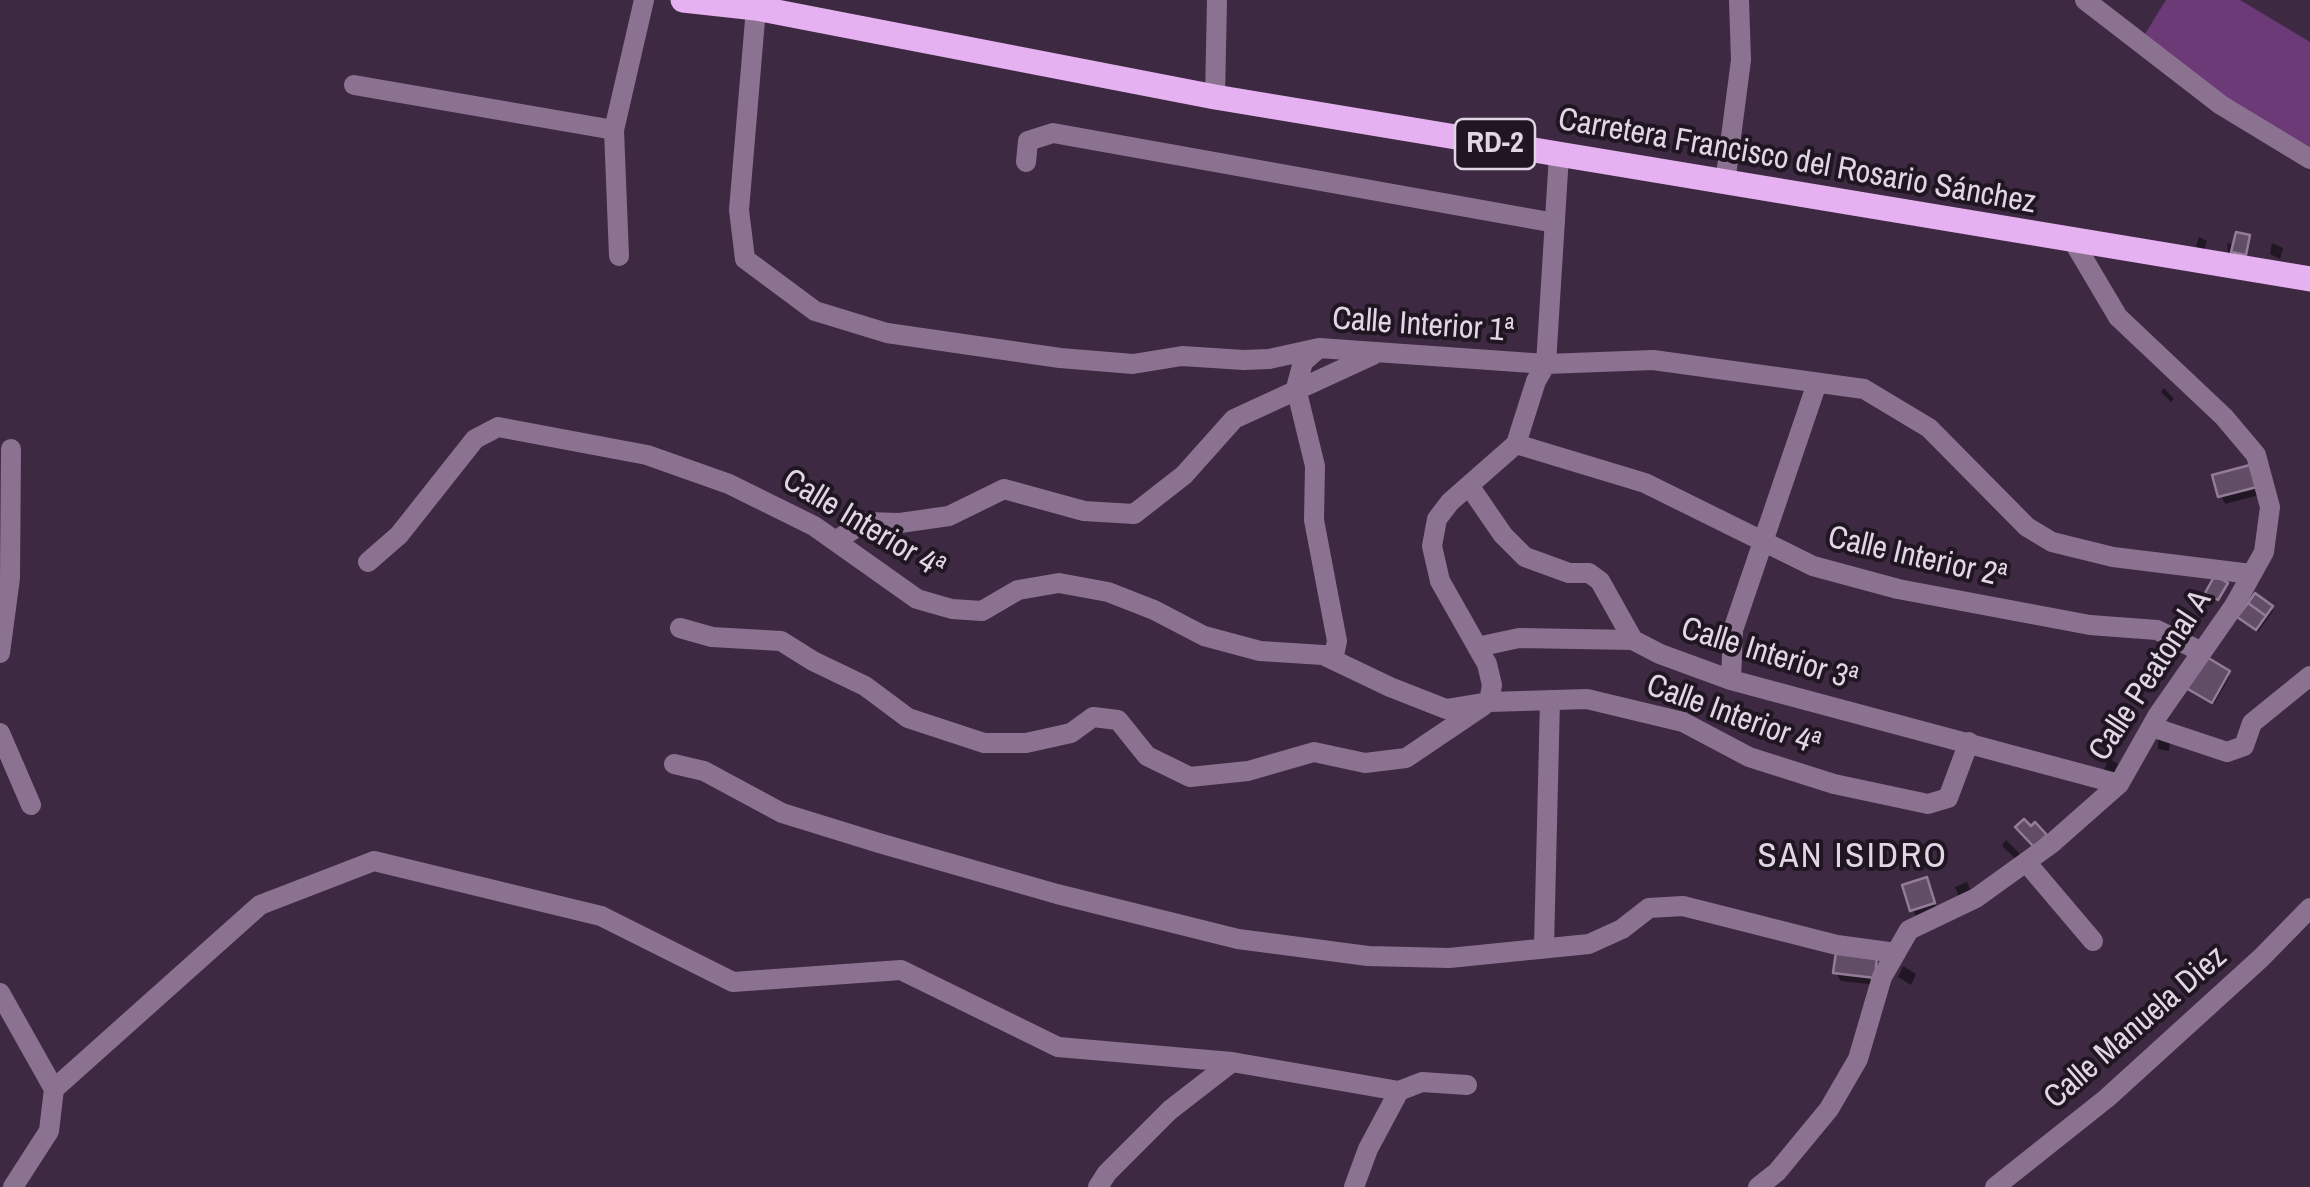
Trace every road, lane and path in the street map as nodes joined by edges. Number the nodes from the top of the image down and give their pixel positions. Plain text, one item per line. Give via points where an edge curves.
1 (644, 0) edge
2 (682, 0) edge
3 (1217, 0) edge
4 (1739, 0) edge
5 (2086, 0) edge
6 (756, 8) junction
7 (354, 85) dead end
8 (1215, 97) junction
9 (614, 130) junction
10 (1559, 155) junction
11 (2310, 159) edge
12 (1026, 162) dead end
13 (1725, 183) junction
14 (1555, 223) junction
15 (2073, 241) junction
16 (619, 256) dead end
17 (2310, 279) edge
18 (1319, 348) junction
19 (1375, 354) junction
20 (1546, 364) junction
21 (1817, 383) junction
22 (1296, 388) junction
23 (4, 444) edge
24 (1516, 444) junction
25 (1470, 486) junction
26 (834, 541) junction
27 (1763, 542) junction
28 (368, 562) dead end
29 (2252, 574) junction
30 (680, 628) dead end
31 (1634, 640) junction
32 (1477, 647) junction
33 (2202, 652) junction
34 (0, 653) edge
35 (1333, 660) junction
36 (2310, 676) edge
37 (1731, 680) junction
38 (1550, 700) junction
39 (1489, 702) junction
40 (2152, 727) junction
41 (0, 733) edge
42 (1968, 742) junction
43 (674, 764) dead end
44 (2119, 784) junction
45 (30, 804) dead end
46 (2026, 862) junction
47 (2310, 908) edge
48 (2093, 941) dead end
49 (1544, 947) junction
50 (1896, 953) junction
51 (0, 993) edge
52 (1232, 1062) junction
53 (1468, 1085) dead end
54 (54, 1089) junction
55 (1399, 1091) junction
56 (13, 1187) edge
57 (1098, 1187) edge
58 (1354, 1187) edge
59 (1758, 1187) edge
60 (1996, 1187) edge

1 - 9 street
2 - 6 main road, Carretera Francisco del Rosario Sánchez / RD-2
3 - 8 street
4 - 13 street via 1740,60
5 - 11 street via 2221,105
6 - 8 main road, Carretera Francisco del Rosario Sánchez / RD-2
6 - 18 street, Calle Interior 1ª via 739,210 745,259 814,310 887,333 1078,360 1268,358
7 - 9 street
8 - 10 main road, Carretera Francisco del Rosario Sánchez / RD-2
9 - 16 street
10 - 13 main road, Carretera Francisco del Rosario Sánchez / RD-2
10 - 14 street
12 - 14 street via 1028,141 1053,134
13 - 15 main road, Carretera Francisco del Rosario Sánchez / RD-2
14 - 20 street
15 - 17 main road, Carretera Francisco del Rosario Sánchez / RD-2
15 - 29 street, Calle Peatonal A via 2118,316 2256,454 2270,507 2264,552
18 - 19 street, Calle Interior 1ª
18 - 22 street via 1303,362
19 - 20 street, Calle Interior 1ª
19 - 22 street
20 - 21 street, Calle Interior 1ª via 1653,360
20 - 24 street
21 - 27 street
21 - 29 street, Calle Interior 1ª via 1864,389 1929,428 2027,527 2052,542
22 - 26 street via 1234,418 1184,475 1134,514 1084,511 1004,490 949,516 866,522
22 - 35 street via 1315,466 1314,520 1338,641
23 - 34 street via 10,578
24 - 25 street
24 - 27 street, Calle Interior 2ª via 1645,483
25 - 31 street, Calle Interior 3ª via 1526,556 1600,581
25 - 32 street via 1438,519 1432,546 1440,581
26 - 28 street, Calle Interior 4ª via 729,484 647,455 498,427 475,439
26 - 35 street, Calle Interior 4ª via 917,599 952,609 982,611 1018,590 1059,583 1108,592 1204,636
27 - 33 street, Calle Interior 2ª via 1813,566 1881,584 2090,625 2157,630
27 - 37 street via 1733,630
29 - 33 street, Calle Peatonal A
30 - 39 street via 781,641 866,686 908,718 984,742 1026,743 1071,733 1093,717 1118,720 1147,756 1190,777 1248,771 1314,752 1366,763 1406,758
31 - 32 street via 1519,638
31 - 37 street, Calle Interior 3ª
32 - 39 street via 1492,685
33 - 40 street, Calle Peatonal A
35 - 39 street, Calle Interior 4ª via 1446,709
36 - 40 street via 2252,723 2244,746 2227,752
37 - 42 street, Calle Interior 3ª
38 - 39 street, Calle Interior 4ª
38 - 42 street, Calle Interior 4ª via 1587,699 1683,722 1749,757 1928,804 1948,798
38 - 49 street
40 - 44 street, Calle Peatonal A
41 - 45 street
42 - 44 street, Calle Interior 3ª
43 - 49 street via 704,771 782,812 879,843 1238,939 1368,956 1450,958
44 - 46 street, Calle Peatonal A
46 - 48 street
46 - 50 street, Calle Peatonal A via 1976,898 1909,930
47 - 60 street, Calle Manuela Diez via 2107,1098
49 - 50 street via 1590,944 1648,908 1683,906
50 - 59 street, Calle Peatonal A via 1882,976 1858,1059 1829,1109
51 - 54 street
52 - 54 street via 1058,1047 902,970 732,982 601,916 374,861 260,905
52 - 55 street
52 - 57 street via 1170,1110
53 - 55 street via 1422,1082
54 - 56 street via 49,1132
55 - 58 street

